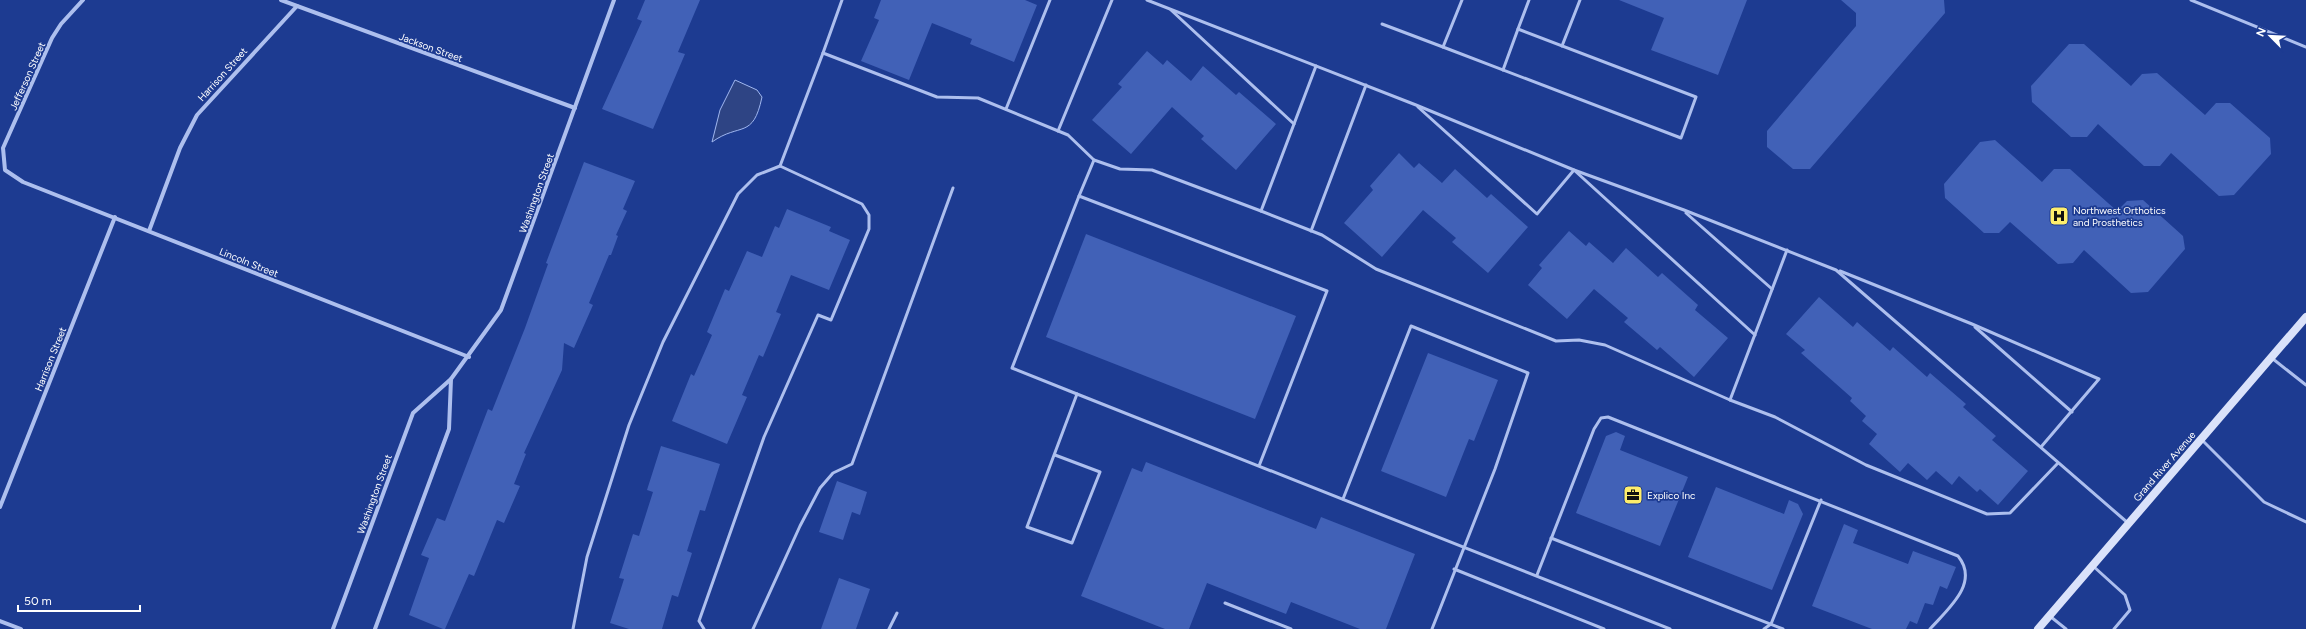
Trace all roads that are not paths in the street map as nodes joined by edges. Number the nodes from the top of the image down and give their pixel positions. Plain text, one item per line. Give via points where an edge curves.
1 (83, 0) edge
2 (281, 0) edge
3 (614, 0) edge
4 (842, 0) edge
5 (1050, 0) edge
6 (1112, 0) edge
7 (1148, 0) edge
8 (1462, 0) edge
9 (1529, 0) edge
10 (1580, 0) edge
11 (2191, 0) edge
12 (297, 6) junction
13 (1169, 8) junction
14 (1382, 24) dead end
15 (1518, 29) junction
16 (1562, 46) junction
17 (1443, 47) junction
18 (2306, 47) edge
19 (823, 53) junction
20 (1316, 66) junction
21 (1503, 70) junction
22 (1366, 85) junction
23 (1416, 105) junction
24 (575, 108) junction
25 (1006, 109) junction
26 (1294, 124) junction
27 (1058, 131) junction
28 (1094, 160) junction
29 (780, 166) junction
30 (1574, 170) junction
31 (23, 182) joint
32 (953, 188) dead end
33 (1079, 196) junction
34 (1684, 210) junction
35 (1261, 211) junction
36 (115, 217) junction
37 (149, 231) junction
38 (1311, 231) junction
39 (1787, 250) junction
40 (1836, 270) junction
41 (1772, 289) junction
42 (2306, 317) edge
43 (1972, 324) junction
44 (1755, 335) junction
45 (469, 357) junction
46 (2271, 358) junction
47 (451, 379) junction
48 (2306, 385) edge
49 (1077, 394) junction
50 (1730, 400) junction
51 (2072, 412) junction
52 (2201, 439) junction
53 (2041, 447) junction
54 (1055, 455) junction
55 (2058, 463) junction
56 (1259, 466) junction
57 (1343, 499) junction
58 (1821, 500) junction
59 (0, 507) edge
60 (2306, 522) edge
61 (2128, 524) junction
62 (1552, 538) junction
63 (1463, 547) junction
64 (2092, 566) junction
65 (1454, 570) junction
66 (1537, 575) junction
67 (1225, 603) dead end
68 (897, 613) dead end
69 (2049, 616) junction
70 (0, 621) edge
71 (1771, 624) junction
72 (21, 629) edge
73 (333, 629) edge
74 (375, 629) edge
75 (573, 629) edge
76 (704, 629) edge
77 (753, 629) edge
78 (888, 629) edge
79 (1291, 629) edge
80 (1432, 629) edge
81 (1604, 629) edge
82 (1670, 629) edge
83 (1764, 629) edge
84 (1773, 629) edge
85 (1783, 629) edge
86 (1930, 629) edge
87 (2038, 629) edge
88 (2066, 629) edge
89 (2114, 629) edge

1 - 31 street, Jefferson Street via 52,38 3,148 5,170
2 - 12 street, Jackson Street
3 - 24 street, Washington Street
4 - 19 lane
5 - 25 lane
6 - 27 lane
7 - 13 lane
8 - 17 lane
9 - 15 lane
10 - 16 lane
11 - 18 lane
12 - 24 street, Jackson Street
12 - 37 street, Harrison Street via 197,115 180,148
13 - 20 lane
13 - 26 lane
14 - 17 lane
15 - 16 lane
15 - 21 lane
16 - 21 lane via 1696,97 1681,138
17 - 21 lane
19 - 25 lane via 937,98 978,98
19 - 29 lane
20 - 22 lane
20 - 26 lane
22 - 23 lane
22 - 38 lane
23 - 30 lane
23 - 30 lane via 1537,214
24 - 45 street, Washington Street via 501,310
25 - 27 lane
26 - 35 lane
27 - 28 lane via 1068,135
28 - 33 lane
28 - 35 lane via 1120,169 1152,170
29 - 75 lane via 757,175 738,194 663,342 629,425 587,557
29 - 76 lane via 862,204 868,215 869,229 831,320 818,315 764,437 699,621
30 - 34 lane
30 - 44 lane
31 - 36 street, Lincoln Street
32 - 77 lane via 852,464 833,473 820,488
33 - 49 lane via 1012,368
33 - 56 lane via 1327,291
34 - 39 lane
34 - 41 lane
35 - 38 lane
36 - 37 street, Lincoln Street
36 - 59 street, Harrison Street
37 - 45 street, Lincoln Street
38 - 50 lane via 1322,235 1376,269 1556,341 1580,340 1604,345
39 - 40 lane
39 - 41 lane
40 - 43 lane
40 - 53 lane
41 - 44 lane
42 - 46 main road, Grand River Avenue
43 - 51 lane
43 - 51 lane via 2099,379
44 - 50 lane
45 - 47 street, Washington Street
46 - 48 lane
46 - 52 main road, Grand River Avenue
47 - 73 street, Washington Street via 413,413
47 - 74 street via 449,429
49 - 54 lane
49 - 56 lane
50 - 55 lane via 1775,416 1866,465 1987,514 2010,513
51 - 53 lane
52 - 60 lane via 2264,502
52 - 61 main road, Grand River Avenue
53 - 55 lane
54 - 54 lane via 1027,527 1072,544 1100,472
55 - 61 lane
56 - 57 lane
57 - 63 lane
57 - 63 lane via 1411,326 1528,373 1495,469
58 - 62 lane via 1608,417 1602,418 1594,429
58 - 71 lane
58 - 86 lane via 1958,556 1965,564 1966,579 1962,593
61 - 64 main road, Grand River Avenue
62 - 66 lane
62 - 71 lane
63 - 65 lane
63 - 66 lane
64 - 69 main road, Grand River Avenue
64 - 89 lane via 2125,595 2130,610
65 - 80 lane
65 - 81 lane
66 - 82 lane
67 - 79 lane
68 - 78 lane
69 - 87 main road, Grand River Avenue
69 - 88 lane
70 - 72 street
71 - 83 lane
71 - 84 lane
71 - 85 lane

